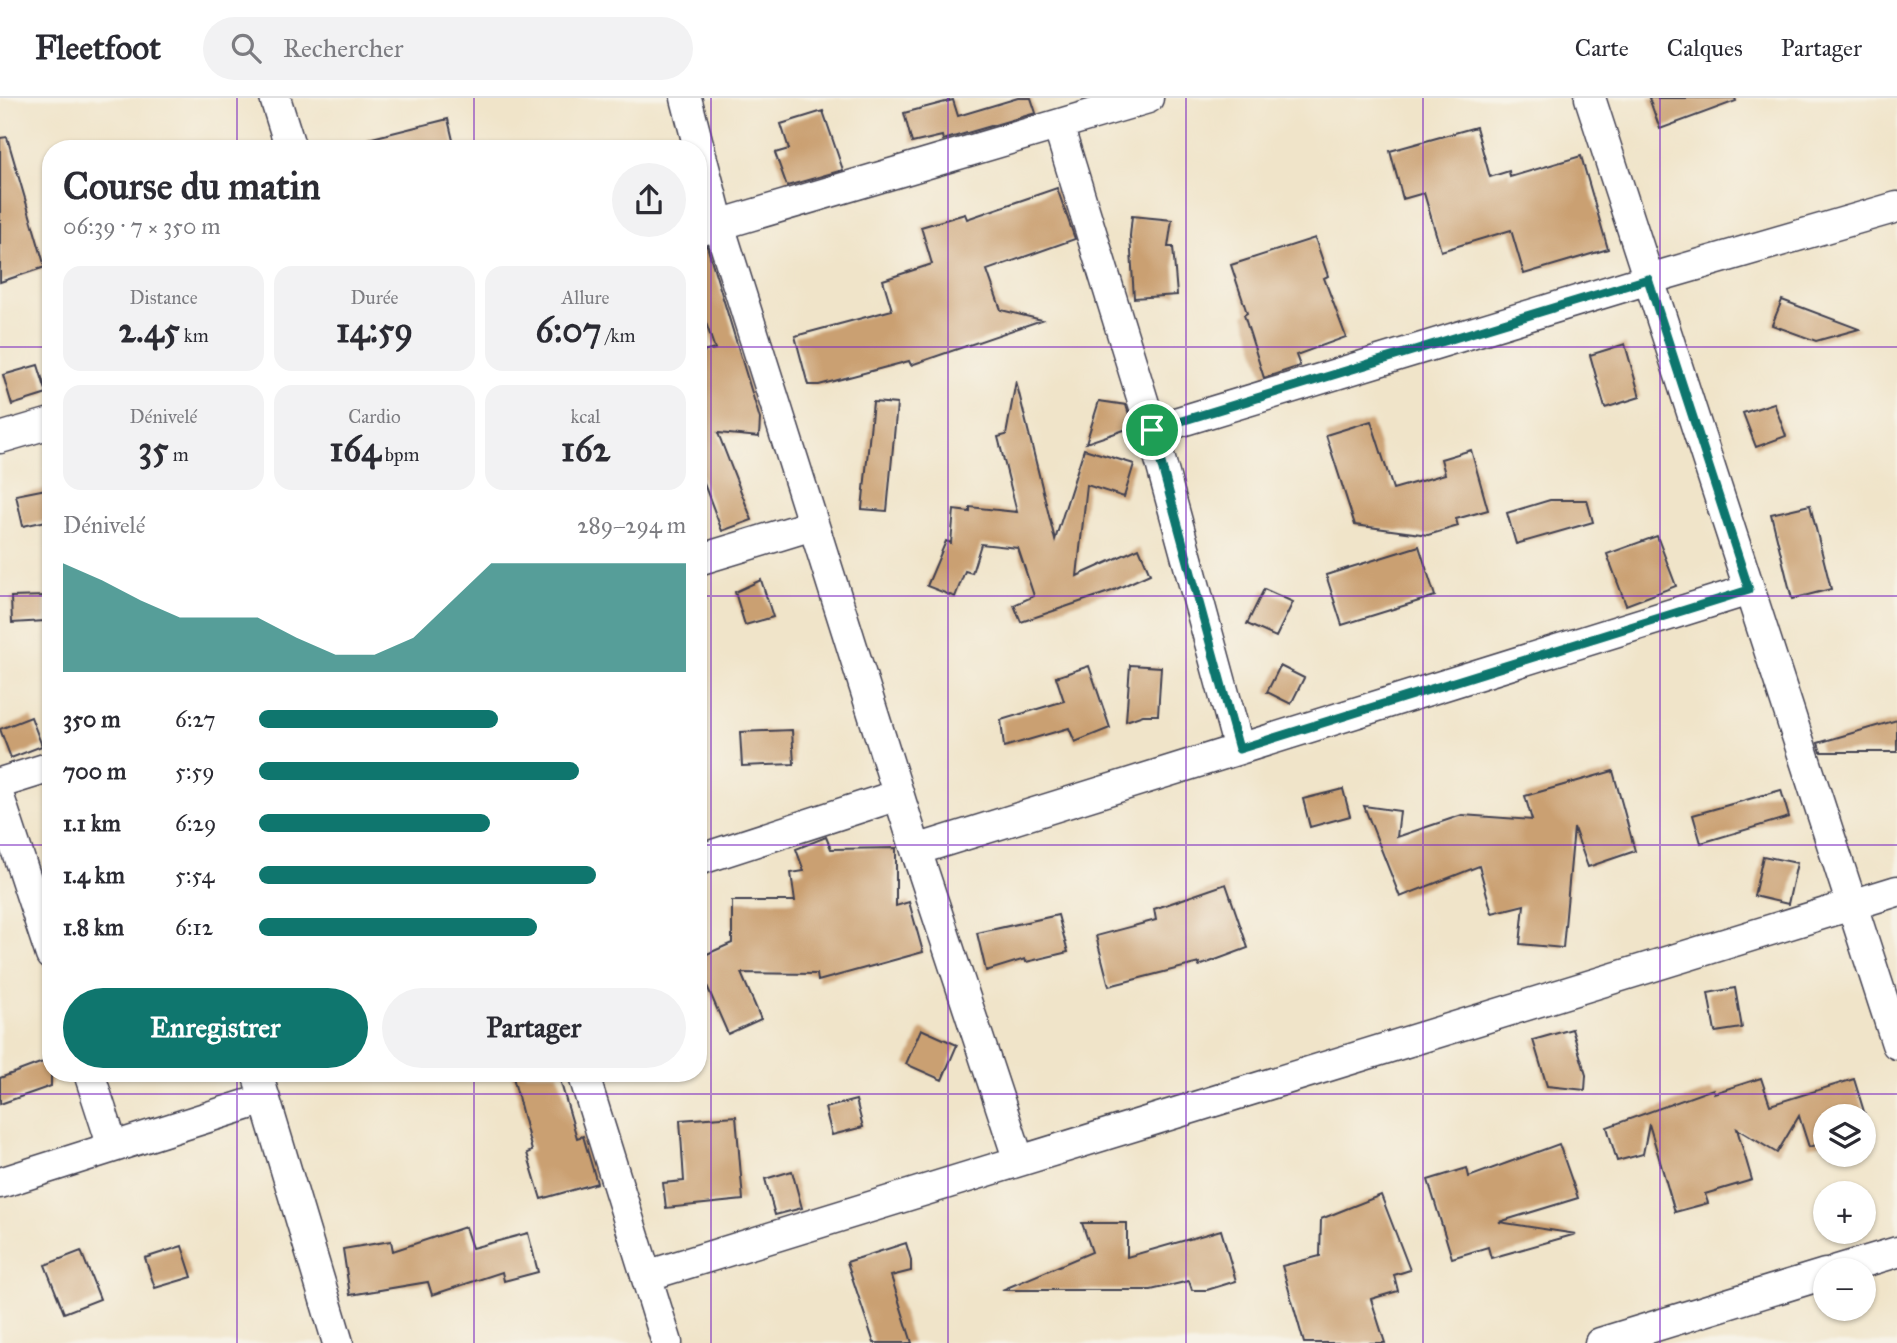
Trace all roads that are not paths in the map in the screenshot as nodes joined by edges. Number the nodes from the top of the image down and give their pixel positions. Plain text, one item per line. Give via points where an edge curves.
1 (275, 98) edge
2 (686, 98) edge
3 (1148, 98) edge
4 (1590, 98) edge
5 (1058, 125) junction
6 (288, 140) edge
7 (693, 140) edge
8 (1897, 207) edge
9 (708, 228) edge
10 (1648, 279) junction
11 (42, 426) edge
12 (1152, 430) junction
13 (0, 438) edge
14 (813, 525) junction
15 (707, 557) edge
16 (1749, 590) junction
17 (1239, 749) junction
18 (42, 771) edge
19 (0, 783) edge
20 (898, 795) junction
21 (0, 800) edge
22 (916, 850) junction
23 (707, 857) edge
24 (1897, 891) edge
25 (1852, 905) junction
26 (42, 928) edge
27 (1897, 1044) edge
28 (92, 1082) edge
29 (586, 1082) edge
30 (261, 1086) edge
31 (113, 1147) junction
32 (1019, 1161) junction
33 (0, 1183) edge
34 (1897, 1252) edge
35 (1876, 1258) edge
36 (646, 1276) junction
37 (1813, 1278) edge
38 (338, 1343) edge
39 (667, 1343) edge
40 (1600, 1343) edge

1 - 6 street
2 - 7 street
3 - 5 street
4 - 10 street
5 - 9 street
5 - 12 street
8 - 10 street
9 - 14 street
10 - 12 street
10 - 16 street
11 - 13 street
12 - 17 street
14 - 15 street
14 - 20 street
16 - 17 street
16 - 25 street
17 - 22 street
18 - 19 street
20 - 22 street
20 - 23 street
21 - 26 street
22 - 32 street
24 - 25 street
25 - 27 street
25 - 32 street
28 - 31 street
29 - 36 street
30 - 31 street
30 - 38 street
31 - 33 street
32 - 36 street
34 - 35 street
36 - 39 street
37 - 40 street

